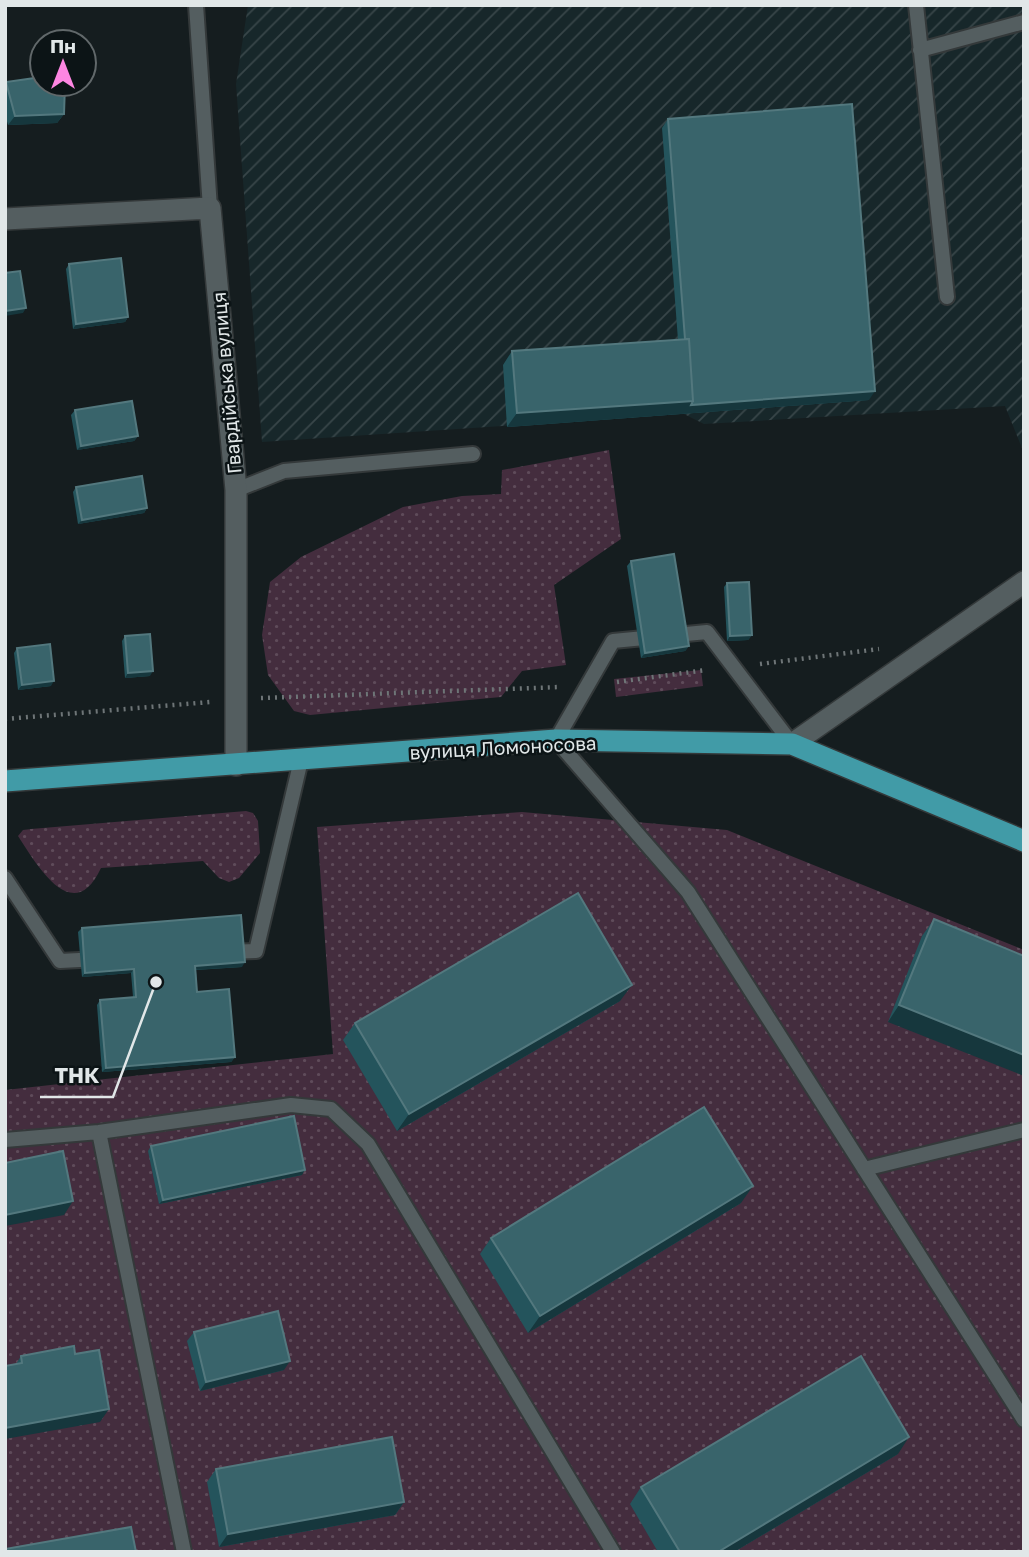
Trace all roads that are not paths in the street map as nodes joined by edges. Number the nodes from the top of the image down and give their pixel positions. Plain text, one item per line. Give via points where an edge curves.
1 (196, 5) edge
2 (916, 5) edge
3 (1024, 22) edge
4 (920, 50) junction
5 (210, 208) junction
6 (5, 219) edge
7 (947, 297) dead end
8 (473, 454) dead end
9 (236, 490) junction
10 (1024, 582) edge
11 (556, 740) junction
12 (792, 744) junction
13 (301, 760) junction
14 (236, 765) junction
15 (5, 781) edge
16 (1024, 841) edge
17 (5, 878) edge
18 (217, 953) edge
19 (112, 959) edge
20 (1024, 1130) edge
21 (99, 1132) junction
22 (5, 1140) edge
23 (864, 1169) junction
24 (1024, 1420) edge
25 (184, 1552) edge
26 (613, 1552) edge

1 - 5 lane
2 - 4 lane
3 - 4 lane
4 - 7 lane
5 - 6 street
5 - 9 street, Гвардійська вулиця
8 - 9 lane via 284,471
9 - 14 street, Гвардійська вулиця
10 - 12 street
11 - 12 main road, вулиця Ломоносова
11 - 12 lane via 613,641 707,632
11 - 13 main road, вулиця Ломоносова
11 - 23 lane via 688,892
12 - 16 main road, вулиця Ломоносова
13 - 14 main road, вулиця Ломоносова
13 - 18 lane via 256,951
14 - 15 main road, вулиця Ломоносова
17 - 19 lane via 60,961
20 - 23 lane
21 - 22 lane
21 - 25 lane
21 - 26 lane via 291,1105 331,1109 368,1144
23 - 24 lane

